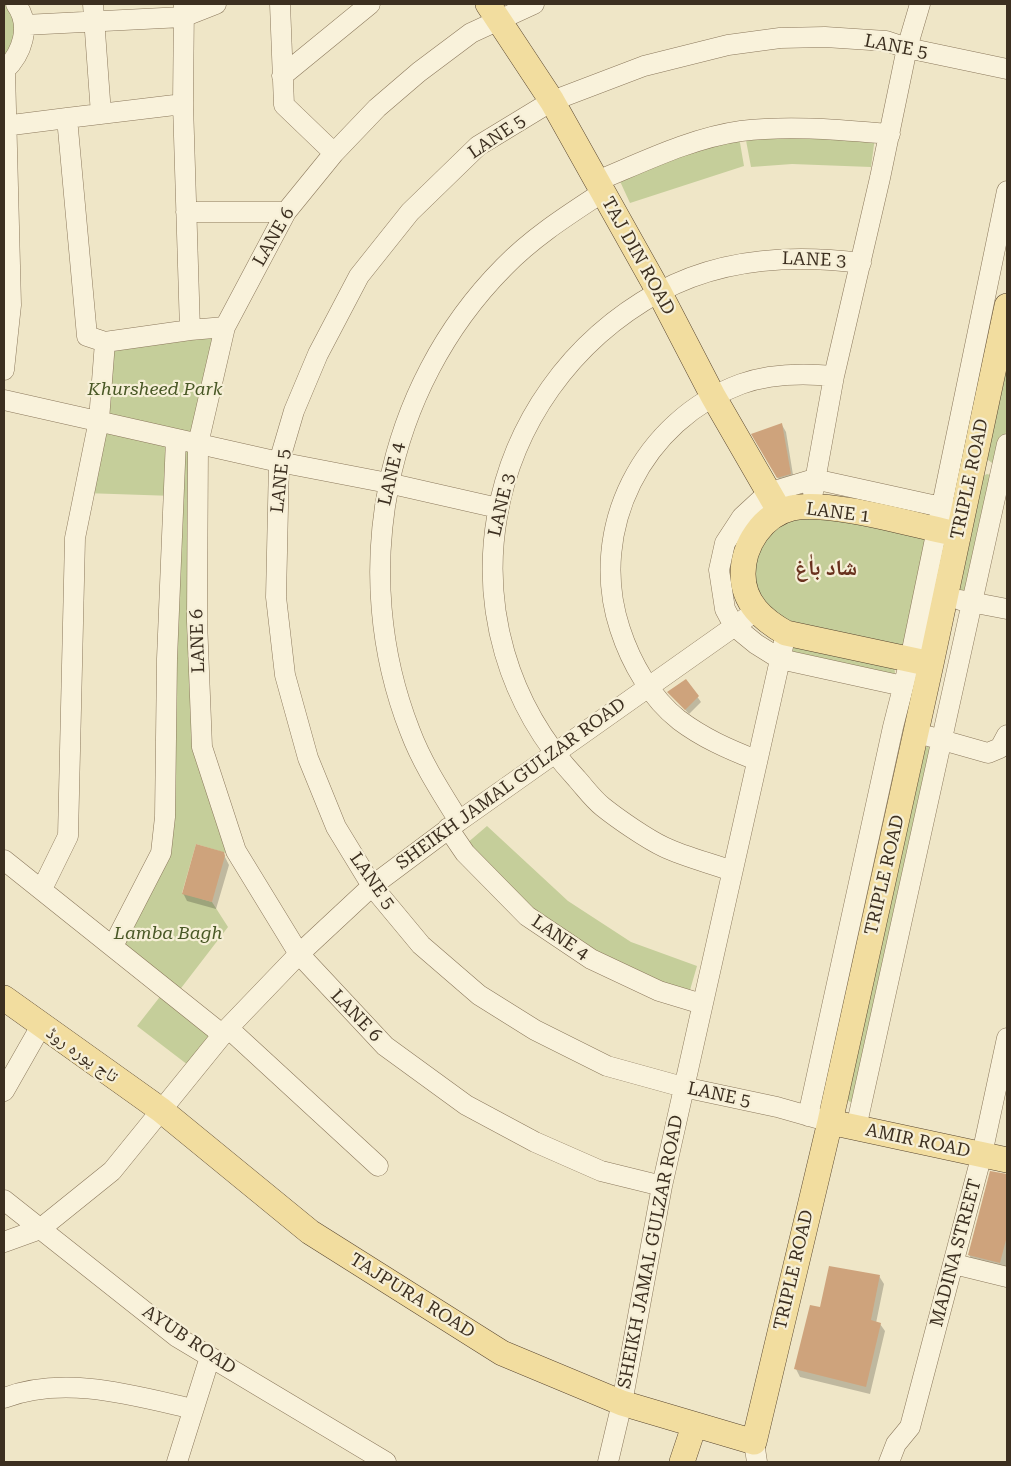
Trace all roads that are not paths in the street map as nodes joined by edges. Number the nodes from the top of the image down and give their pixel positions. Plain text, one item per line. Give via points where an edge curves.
1 (16, 4) edge
2 (216, 4) edge
3 (280, 4) edge
4 (370, 4) edge
5 (534, 4) edge
6 (920, 4) edge
7 (184, 10) edge
8 (493, 11) edge
9 (94, 13) edge
10 (24, 25) junction
11 (907, 48) junction
12 (1007, 69) edge
13 (4, 71) edge
14 (282, 76) junction
15 (552, 101) junction
16 (183, 104) junction
17 (101, 114) junction
18 (67, 118) junction
19 (5, 126) edge
20 (890, 134) junction
21 (334, 153) junction
22 (600, 187) junction
23 (1007, 191) edge
24 (186, 212) junction
25 (286, 212) junction
26 (861, 263) junction
27 (658, 292) junction
28 (1007, 306) edge
29 (225, 327) junction
30 (190, 330) junction
31 (105, 342) junction
32 (4, 370) edge
33 (834, 376) junction
34 (713, 396) junction
35 (4, 400) edge
36 (99, 420) junction
37 (176, 439) junction
38 (198, 444) junction
39 (1007, 444) edge
40 (974, 461) junction
41 (279, 462) junction
42 (1005, 468) edge
43 (814, 479) junction
44 (388, 483) junction
45 (774, 503) junction
46 (812, 507) junction
47 (498, 508) junction
48 (950, 521) junction
49 (945, 598) junction
50 (972, 602) junction
51 (1007, 609) edge
52 (756, 611) junction
53 (734, 626) junction
54 (786, 633) junction
55 (780, 659) junction
56 (921, 662) junction
57 (956, 670) junction
58 (648, 686) junction
59 (903, 686) junction
60 (905, 730) junction
61 (1007, 735) edge
62 (940, 739) junction
63 (553, 754) junction
64 (756, 760) junction
65 (453, 824) junction
66 (4, 860) edge
67 (732, 872) junction
68 (372, 886) junction
69 (42, 889) junction
70 (114, 946) junction
71 (299, 954) junction
72 (4, 998) edge
73 (702, 1004) junction
74 (41, 1026) junction
75 (225, 1032) junction
76 (1007, 1038) edge
77 (683, 1087) junction
78 (4, 1091) edge
79 (161, 1110) junction
80 (818, 1119) junction
81 (856, 1128) junction
82 (982, 1154) junction
83 (1007, 1160) edge
84 (378, 1166) dead end
85 (662, 1186) junction
86 (4, 1200) edge
87 (40, 1229) junction
88 (4, 1242) edge
89 (954, 1264) junction
90 (1007, 1276) edge
91 (210, 1357) junction
92 (4, 1398) edge
93 (622, 1403) junction
94 (193, 1409) junction
95 (694, 1426) junction
96 (756, 1452) edge
97 (177, 1462) edge
98 (386, 1462) edge
99 (608, 1462) edge
100 (682, 1462) edge
101 (888, 1462) edge

1 - 10 street
2 - 7 street
3 - 14 street
4 - 14 street
5 - 8 street, LANE 6
6 - 11 street
7 - 9 street
7 - 16 street
8 - 15 main road, TAJ DIN ROAD
8 - 21 street, LANE 6 via 471,33 377,108
9 - 10 street
9 - 17 street
10 - 13 street via 23,42 16,58
11 - 12 street, LANE 5
11 - 15 street, LANE 5 via 886,41 825,37 728,44 644,66
11 - 20 street
13 - 19 street
14 - 21 street via 284,105
15 - 22 main road, TAJ DIN ROAD
15 - 41 street, LANE 5 via 478,146 410,212 359,276 318,354 294,411
16 - 17 street
16 - 24 street
17 - 18 street
18 - 19 street
18 - 31 street via 87,336
19 - 32 street via 11,305
20 - 22 street, LANE 4 via 824,128 741,131 680,146
20 - 26 street
21 - 25 street, LANE 6
22 - 27 main road, TAJ DIN ROAD
22 - 44 street, LANE 4 via 504,266 463,314 430,366 405,423
23 - 48 street
24 - 25 street
24 - 30 street
25 - 29 street, LANE 6
26 - 27 street, LANE 3 via 820,257 763,260 697,275
26 - 33 street
27 - 34 main road, TAJ DIN ROAD
27 - 47 street, LANE 3 via 601,331 554,382 519,442
28 - 40 main road, TRIPLE ROAD
29 - 30 street
29 - 38 street, LANE 6
30 - 31 street
31 - 36 street
33 - 34 street via 803,373 772,376
33 - 43 street
34 - 45 main road, TAJ DIN ROAD
34 - 58 street via 678,420 650,450 628,486 614,526 609,568 613,610 626,650
35 - 36 street
36 - 37 street
36 - 69 street via 75,538 68,836
37 - 38 street
37 - 70 street via 161,853
38 - 41 street
38 - 71 street, LANE 6 via 197,621 202,747 236,851
39 - 42 street
40 - 42 street
40 - 48 main road, TRIPLE ROAD
41 - 44 street
41 - 68 street, LANE 5 via 276,597 285,675 308,758 336,827
42 - 50 street
43 - 45 street
43 - 46 street
43 - 48 street
44 - 47 street
44 - 65 street, LANE 4 via 380,533 379,584 383,634 394,684 410,732
45 - 46 main road, LANE 1 via 791,508
45 - 52 main road, LANE 1 via 748,547 743,562 743,581
45 - 53 street via 742,517 725,543 719,570 725,609
46 - 48 main road, LANE 1
47 - 63 street, LANE 3 via 492,582 504,655 516,690
48 - 49 main road, TRIPLE ROAD
48 - 56 street
49 - 50 street
49 - 56 main road, TRIPLE ROAD
50 - 51 street
50 - 57 street
52 - 53 street, SHEIKH JAMAL GULZAR ROAD
52 - 54 main road, LANE 1 via 768,623
53 - 55 street
53 - 58 street, SHEIKH JAMAL GULZAR ROAD
54 - 55 street, SHEIKH JAMAL GULZAR ROAD
54 - 56 main road, LANE 1
55 - 59 street
55 - 64 street, SHEIKH JAMAL GULZAR ROAD
56 - 57 street
56 - 59 street
56 - 60 main road, TRIPLE ROAD
57 - 62 street
58 - 63 street, SHEIKH JAMAL GULZAR ROAD
58 - 64 street via 678,719 707,739
59 - 60 street
60 - 62 street
60 - 80 main road, TRIPLE ROAD
61 - 62 street via 1000,748 988,753
62 - 81 street
63 - 65 street, SHEIKH JAMAL GULZAR ROAD
63 - 67 street, LANE 3 via 603,807 664,847
64 - 67 street, SHEIKH JAMAL GULZAR ROAD
65 - 68 street, SHEIKH JAMAL GULZAR ROAD
65 - 73 street, LANE 4 via 465,853 527,916 591,959 659,991
66 - 69 street
67 - 73 street, SHEIKH JAMAL GULZAR ROAD
68 - 71 street, SHEIKH JAMAL GULZAR ROAD
68 - 77 street, LANE 5 via 421,945 479,995 535,1030 607,1066
69 - 70 street
70 - 75 street
71 - 75 street, SHEIKH JAMAL GULZAR ROAD
71 - 85 street, LANE 6 via 385,1046 466,1105 535,1142 601,1171
72 - 74 main road, تاج پورہ روڈ
73 - 77 street, SHEIKH JAMAL GULZAR ROAD
74 - 78 street
74 - 79 main road, تاج پورہ روڈ
75 - 79 street, SHEIKH JAMAL GULZAR ROAD
75 - 84 street
76 - 82 street, MADINA STREET
77 - 80 street, LANE 5
77 - 85 street, SHEIKH JAMAL GULZAR ROAD
79 - 87 street, SHEIKH JAMAL GULZAR ROAD via 112,1171
79 - 93 main road, TAJPURA ROAD via 310,1232 335,1248 502,1353
80 - 81 main road, AMIR ROAD
80 - 96 main road, TRIPLE ROAD
81 - 82 main road, AMIR ROAD
82 - 83 main road, AMIR ROAD
82 - 89 street, MADINA STREET
85 - 93 street, SHEIKH JAMAL GULZAR ROAD
86 - 87 street, AYUB ROAD
87 - 88 street, SHEIKH JAMAL GULZAR ROAD
87 - 91 street, AYUB ROAD via 177,1337
89 - 90 street
89 - 101 street, MADINA STREET via 910,1427 896,1444
91 - 94 street
91 - 98 street, AYUB ROAD
92 - 94 street via 21,1392 58,1388 119,1392
93 - 95 main road, TAJPURA ROAD
93 - 99 street, SHEIKH JAMAL GULZAR ROAD
94 - 97 street
95 - 96 main road, TAJPURA ROAD
95 - 100 main road

